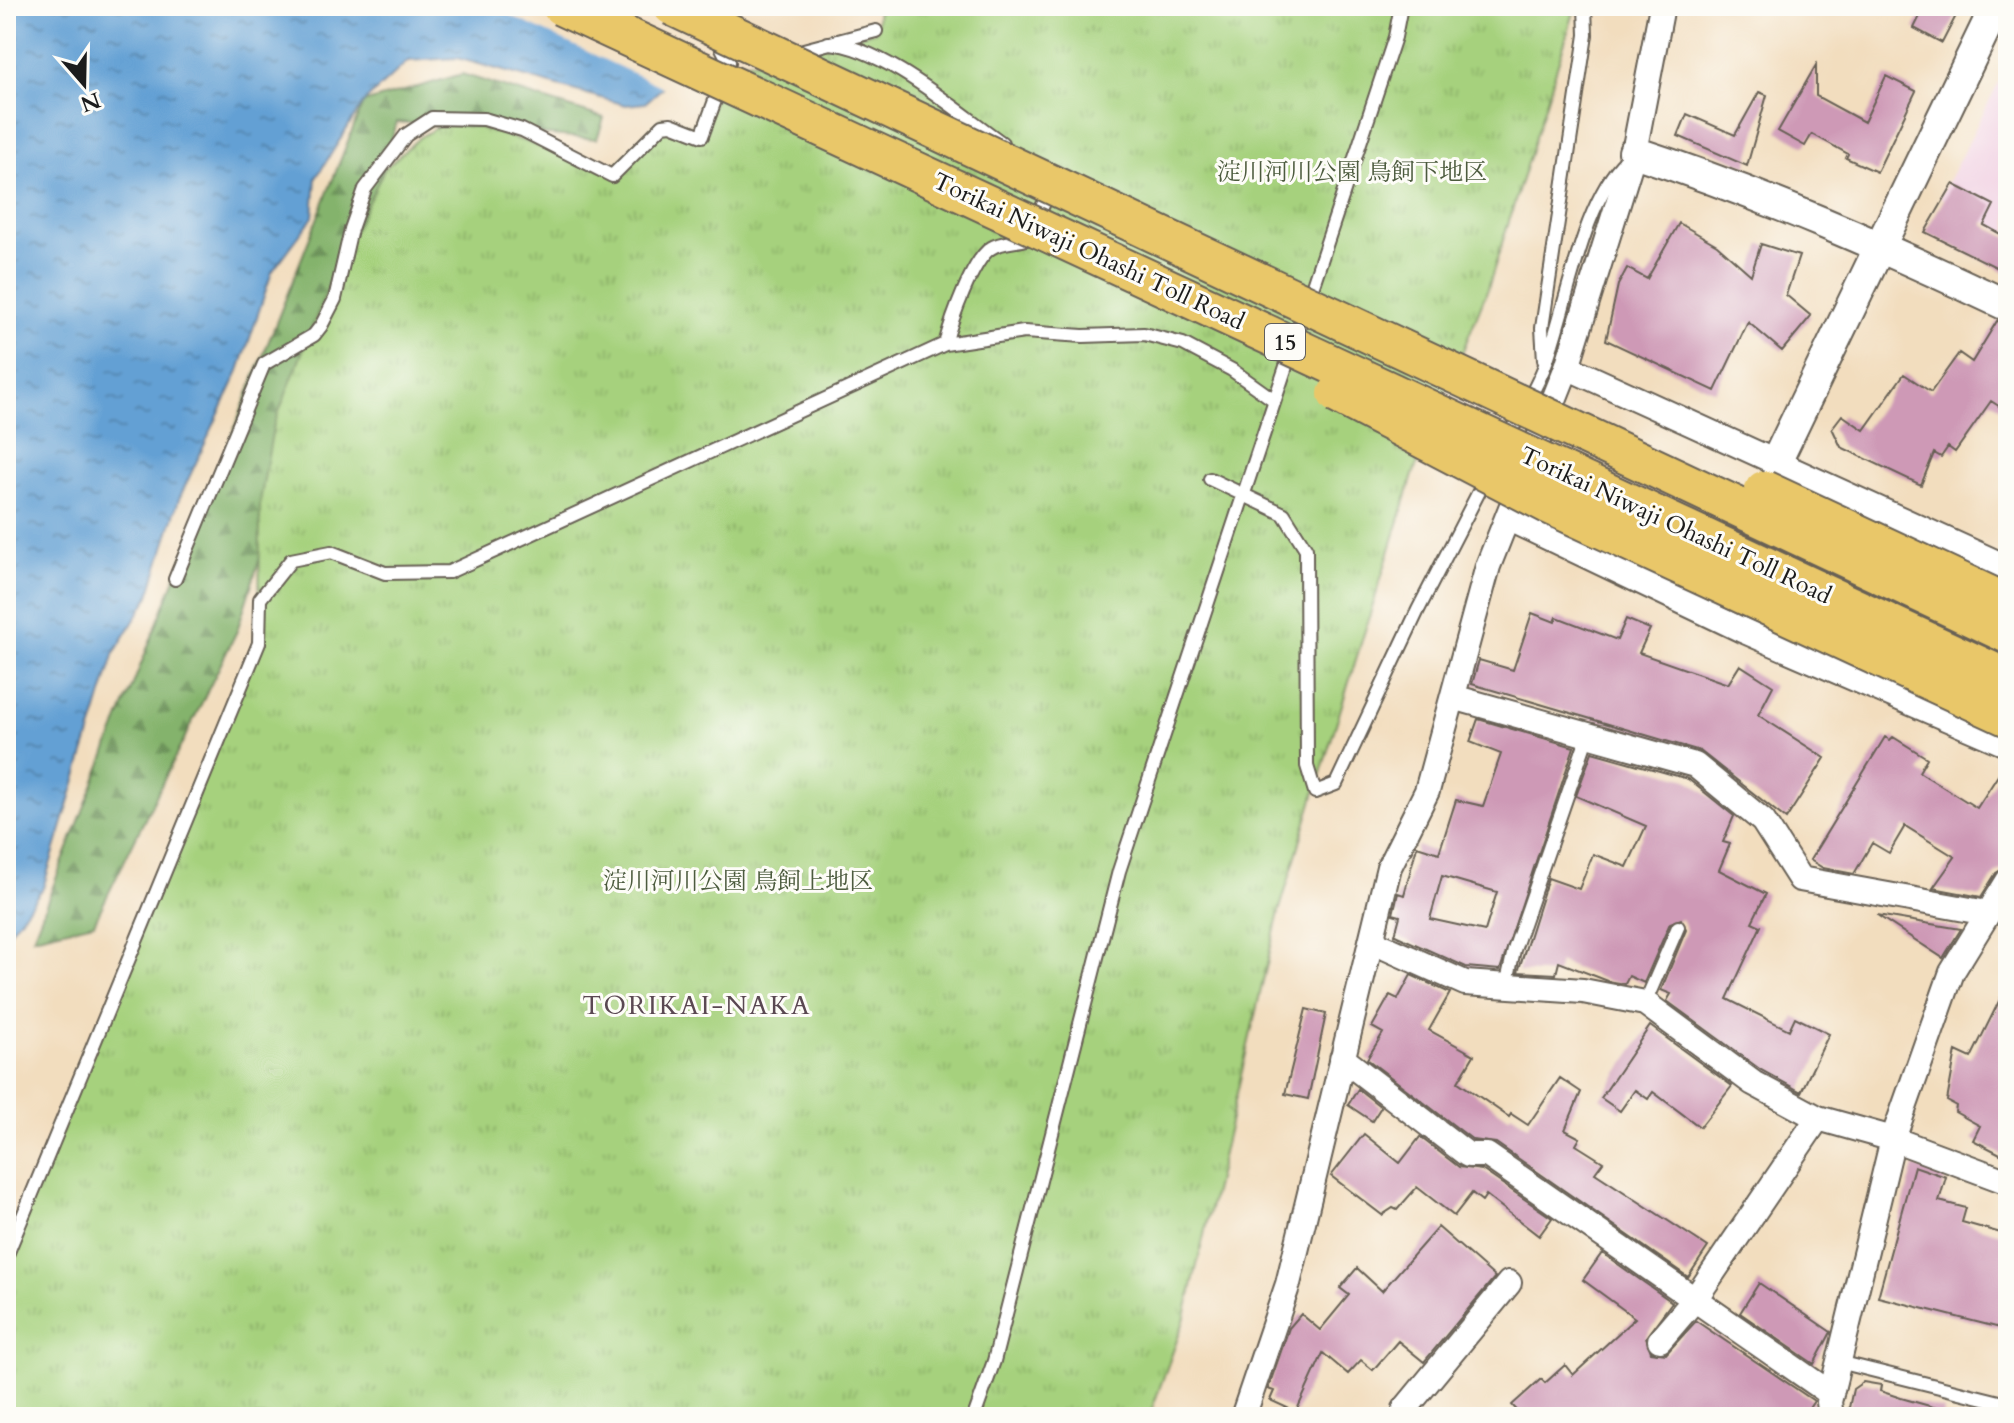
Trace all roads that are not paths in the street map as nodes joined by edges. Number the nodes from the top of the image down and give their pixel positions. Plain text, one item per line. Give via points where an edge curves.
1 (561, 6) edge
2 (672, 6) edge
3 (698, 6) edge
4 (1401, 6) edge
5 (1585, 6) edge
6 (1662, 6) edge
7 (1992, 8) edge
8 (876, 31) dead end
9 (828, 43) junction
10 (741, 62) junction
11 (1634, 152) junction
12 (1879, 245) junction
13 (1219, 260) junction
14 (1199, 302) junction
15 (2008, 306) edge
16 (945, 344) junction
17 (1556, 367) junction
18 (1274, 400) junction
19 (1776, 462) junction
20 (1210, 479) dead end
21 (1243, 493) junction
22 (1507, 518) junction
23 (2008, 568) edge
24 (175, 579) dead end
25 (2008, 604) edge
26 (1724, 621) junction
27 (2008, 634) edge
28 (2008, 679) edge
29 (1453, 697) junction
30 (2008, 717) edge
31 (1588, 735) junction
32 (2008, 745) edge
33 (2008, 881) edge
34 (1987, 913) junction
35 (1678, 927) dead end
36 (1371, 941) junction
37 (1506, 986) junction
38 (1645, 1003) junction
39 (1342, 1058) junction
40 (1818, 1118) junction
41 (1893, 1139) junction
42 (2008, 1182) edge
43 (6, 1257) edge
44 (1509, 1283) dead end
45 (1695, 1299) junction
46 (1660, 1340) dead end
47 (1839, 1362) junction
48 (2008, 1404) edge
49 (1831, 1406) edge
50 (974, 1417) edge
51 (1243, 1417) edge
52 (1407, 1417) edge

1 - 14 main road, Torikai Niwaji Ohashi Toll Road / 15, bridge
2 - 13 main road, Torikai Niwaji Ohashi Toll Road / 15, bridge
3 - 10 lane
4 - 18 lane
5 - 17 lane via 1584,51 1542,328
6 - 11 street
7 - 12 street
8 - 9 lane
9 - 10 lane
9 - 16 lane via 850,44 877,57 1056,180 1027,239 992,247 983,256
10 - 24 lane via 702,136 663,125 612,176 522,130 484,119 432,118 406,135 365,189 335,299 321,326 264,364
11 - 12 street
11 - 17 street
12 - 15 street
12 - 19 street
13 - 25 main road, bridge via 1252,260 1578,403
13 - 27 main road, Torikai Niwaji Ohashi Toll Road / 15, bridge
14 - 28 main road, Torikai Niwaji Ohashi Toll Road / 15, bridge
14 - 30 main road, bridge via 1213,329 1534,497
16 - 18 lane via 1024,332 1144,334 1183,344
16 - 43 lane via 449,572 385,573 331,552 291,560 260,599 259,643
17 - 19 street
17 - 21 lane via 1418,610 1336,784 1315,792 1307,766 1306,549 1284,514
17 - 22 street
18 - 21 lane
19 - 23 street
19 - 26 street
20 - 21 lane
21 - 50 lane via 1119,871 994,1361
22 - 26 street
22 - 29 street via 1488,566
26 - 32 street
29 - 31 street
29 - 36 street via 1427,791 1389,867
31 - 34 street via 1695,765 1763,821 1800,879
31 - 37 lane
33 - 34 street
34 - 41 street via 1952,972
35 - 38 lane
36 - 37 street via 1465,983
36 - 39 street
37 - 38 street via 1583,991
38 - 40 street via 1753,1083
39 - 45 street via 1468,1155 1487,1155
39 - 51 street via 1288,1284
40 - 41 street
40 - 45 street
41 - 42 street
41 - 47 street
44 - 52 street via 1405,1409
45 - 46 street
45 - 49 street
47 - 48 lane
47 - 49 street

